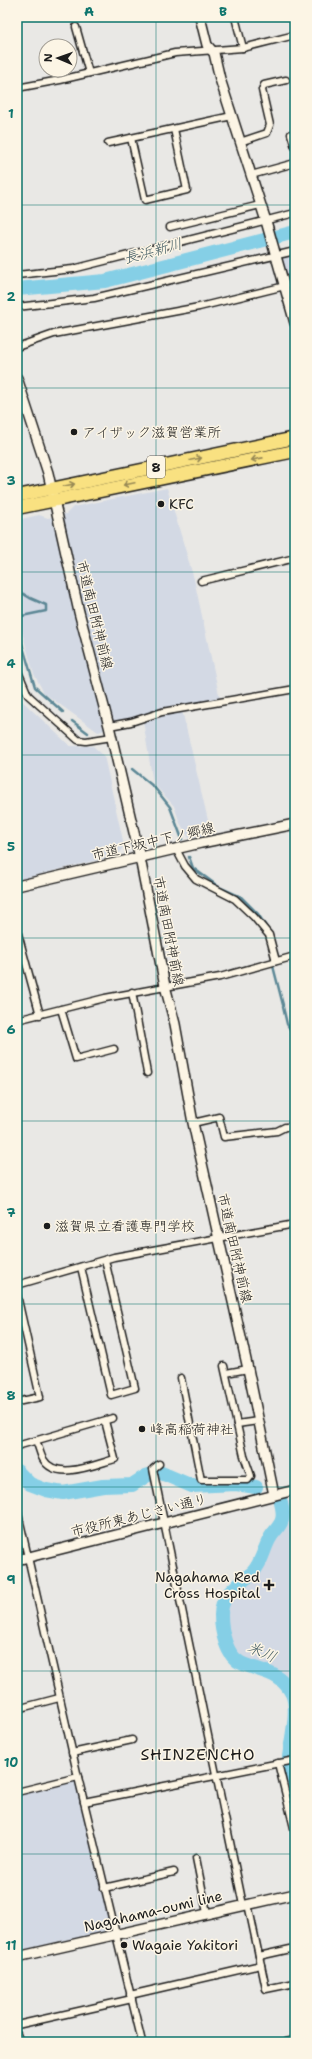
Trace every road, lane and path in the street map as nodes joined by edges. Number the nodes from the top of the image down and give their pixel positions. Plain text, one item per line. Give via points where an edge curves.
1 (200, 17) edge
2 (235, 17) edge
3 (76, 27) dead end
4 (295, 35) edge
5 (243, 48) junction
6 (211, 49) junction
7 (89, 73) junction
8 (286, 80) dead end
9 (17, 88) edge
10 (232, 116) junction
11 (174, 129) junction
12 (291, 134) dead end
13 (131, 138) junction
14 (240, 142) junction
15 (108, 143) dead end
16 (295, 147) edge
17 (295, 163) edge
18 (251, 175) junction
19 (260, 205) junction
20 (295, 214) edge
21 (266, 221) junction
22 (170, 227) dead end
23 (295, 251) edge
24 (276, 256) junction
25 (17, 275) edge
26 (285, 286) junction
27 (17, 307) edge
28 (295, 324) edge
29 (17, 346) edge
30 (17, 378) edge
31 (295, 438) edge
32 (295, 451) edge
33 (53, 494) junction
34 (17, 496) edge
35 (17, 508) edge
36 (295, 558) edge
37 (201, 581) dead end
38 (17, 669) edge
39 (295, 689) edge
40 (109, 726) junction
41 (112, 737) junction
42 (295, 824) edge
43 (176, 849) junction
44 (140, 858) junction
45 (17, 886) edge
46 (17, 930) edge
47 (295, 956) edge
48 (276, 961) junction
49 (165, 986) junction
50 (132, 992) junction
51 (61, 1010) junction
52 (40, 1015) junction
53 (17, 1020) edge
54 (114, 1049) dead end
55 (147, 1073) dead end
56 (193, 1123) junction
57 (295, 1127) edge
58 (295, 1224) edge
59 (219, 1238) junction
60 (105, 1260) junction
61 (80, 1267) junction
62 (17, 1285) edge
63 (17, 1295) edge
64 (224, 1366) dead end
65 (248, 1369) junction
66 (226, 1373) junction
67 (181, 1378) dead end
68 (17, 1402) edge
69 (113, 1418) dead end
70 (105, 1421) junction
71 (258, 1421) junction
72 (237, 1424) junction
73 (36, 1441) junction
74 (17, 1446) edge
75 (160, 1464) dead end
76 (271, 1482) junction
77 (295, 1485) edge
78 (295, 1490) edge
79 (274, 1495) junction
80 (17, 1509) edge
81 (163, 1523) junction
82 (28, 1557) junction
83 (17, 1560) edge
84 (59, 1698) junction
85 (17, 1709) edge
86 (132, 1740) dead end
87 (72, 1753) junction
88 (295, 1760) edge
89 (278, 1763) junction
90 (218, 1775) junction
91 (78, 1777) junction
92 (17, 1792) edge
93 (84, 1802) junction
94 (295, 1832) edge
95 (196, 1858) dead end
96 (174, 1872) dead end
97 (104, 1888) junction
98 (295, 1894) edge
99 (246, 1904) junction
100 (207, 1913) junction
101 (116, 1934) junction
102 (295, 1948) edge
103 (259, 1956) junction
104 (17, 1957) edge
105 (261, 1965) junction
106 (295, 1983) edge
107 (131, 1997) junction
108 (17, 2025) edge
109 (17, 2034) edge
110 (295, 2040) edge
111 (20, 2042) edge
112 (142, 2042) edge
113 (286, 2042) edge

1 - 6 street via 207,45
2 - 5 street
3 - 7 street
4 - 5 street
5 - 6 street
6 - 7 street via 175,53
6 - 10 street
7 - 9 street
8 - 14 street via 264,85 262,90 270,125 267,133
10 - 11 street
10 - 14 street
11 - 13 street
11 - 13 street via 187,190 145,200
12 - 16 street
13 - 15 street
14 - 18 street
17 - 18 street
18 - 19 street
19 - 21 street
19 - 22 street
20 - 21 street
21 - 24 street
21 - 25 street via 73,268
23 - 24 street
24 - 26 street
24 - 27 street via 94,298
26 - 28 street
26 - 29 street via 199,307 54,334
30 - 33 street, 市道南田附神前線
33 -> 31 highway, 8
32 -> 33 highway, 8
33 - 34 highway, 8
33 - 35 highway, 8
33 - 40 street, 市道南田附神前線 via 78,612
36 - 37 street
38 - 41 street via 28,695 78,740
39 - 40 street via 162,712
40 - 41 street, 市道南田附神前線
41 - 44 street, 市道南田附神前線
42 - 43 street, 市道下坂中下ノ郷線
43 - 44 street, 市道下坂中下ノ郷線
43 - 48 street via 196,879 235,899 254,917 269,935
44 - 45 street, 市道下坂中下ノ郷線
44 - 49 street, 市道南田附神前線
46 - 52 street
47 - 48 street
48 - 49 street via 220,977
49 - 50 street
49 - 56 street, 市道南田附神前線 via 175,1024
50 - 51 street
50 - 55 street
51 - 52 street
51 - 54 street via 76,1059
52 - 53 street
56 - 57 street via 219,1117 224,1137
56 - 59 street, 市道南田附神前線
58 - 59 street
59 - 60 street
59 - 65 street, 市道南田附神前線
60 - 61 street
60 - 61 street via 135,1388 118,1396 111,1394
61 - 62 street
63 - 68 street via 40,1397
64 - 66 street
65 - 66 street
65 - 71 street, 市道南田附神前線
66 - 72 street
67 - 72 street via 201,1480 250,1479
69 - 70 street
70 - 73 street
70 - 73 street via 115,1459 73,1470 59,1470 43,1459
71 - 72 street
71 - 76 street, 市道南田附神前線
73 - 74 street
75 - 81 street via 154,1470
76 - 77 street via 280,1486
76 - 79 street, 市道南田附神前線
78 - 79 street, 市役所東あじさい通り
79 - 81 street, 市役所東あじさい通り
80 - 82 street
81 - 82 street, 市役所東あじさい通り
81 - 90 street
82 - 83 street, 市役所東あじさい通り
82 - 84 street
84 - 85 street
84 - 87 street
86 - 87 street
87 - 91 street
88 - 89 street
89 - 90 street
89 - 94 street
90 - 93 street
90 - 99 street
91 - 92 street
91 - 93 street
93 - 97 street
95 - 100 street
96 - 97 street
97 - 101 street
98 - 99 street, Nagahama-oumi line
99 - 100 street, Nagahama-oumi line
99 - 103 street
100 - 101 street, Nagahama-oumi line
101 - 104 street, Nagahama-oumi line
101 - 107 street
102 - 103 street
103 - 105 street
105 - 106 street via 266,1989
105 - 107 street
107 - 108 street
107 - 112 street
109 - 111 street
110 - 113 street

